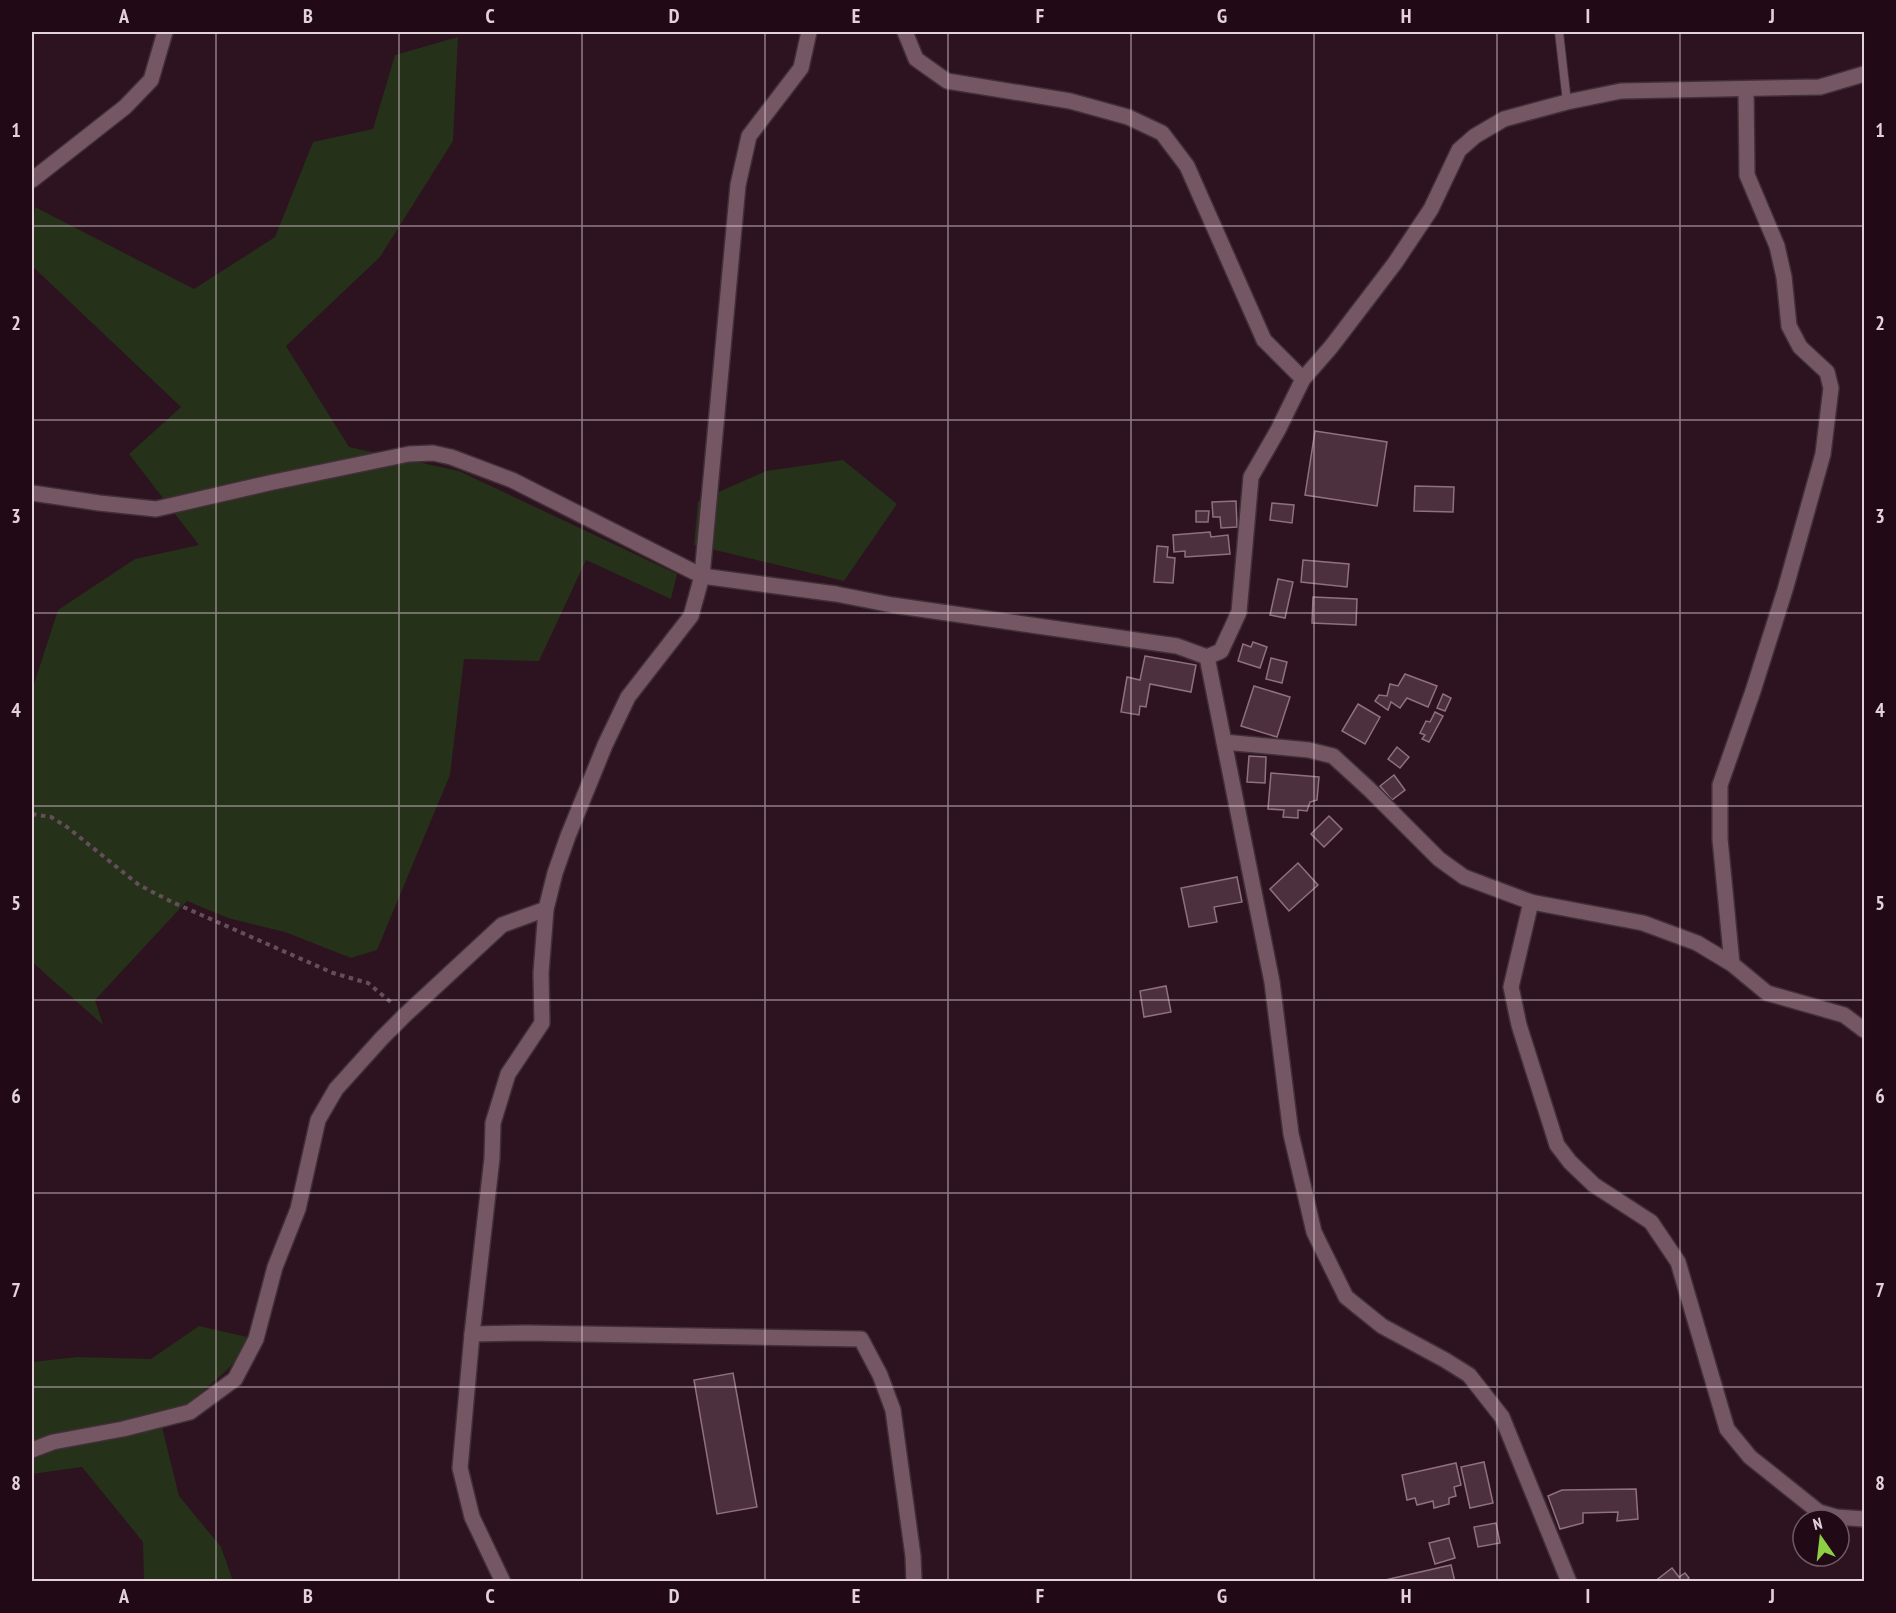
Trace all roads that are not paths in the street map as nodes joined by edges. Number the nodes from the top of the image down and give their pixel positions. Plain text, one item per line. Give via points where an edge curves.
1 (165, 32) edge
2 (809, 32) edge
3 (904, 32) edge
4 (1558, 32) edge
5 (1864, 74) edge
6 (1746, 90) junction
7 (1567, 102) junction
8 (32, 180) edge
9 (1303, 379) junction
10 (32, 493) edge
11 (702, 576) junction
12 (1208, 657) junction
13 (1224, 742) junction
14 (1531, 902) junction
15 (546, 909) junction
16 (1732, 964) junction
17 (1864, 1030) edge
18 (472, 1334) junction
19 (32, 1450) edge
20 (1864, 1519) edge
21 (503, 1581) edge
22 (914, 1581) edge
23 (1569, 1581) edge

1 - 8 street via 152,80
2 - 11 street via 801,68 749,136 738,185
3 - 9 street via 916,59 947,81 1070,101 1128,117 1162,134 1186,166 1264,340
4 - 7 lane
5 - 6 street via 1820,87
6 - 7 street via 1621,92
6 - 16 street via 1747,175 1777,246 1788,326 1800,347 1827,372 1831,388 1823,454 1788,579 1720,785 1720,839
7 - 9 street via 1504,119 1459,150 1431,209 1395,263
9 - 12 street via 1251,477 1239,612 1221,651
10 - 11 street via 156,509 409,454 433,453 512,480
11 - 12 street via 1177,646
11 - 15 street via 691,616 628,697 613,726 555,873
12 - 13 street
13 - 14 street via 1333,756 1439,859 1464,877
13 - 23 street via 1272,982 1291,1134 1314,1232 1346,1297 1382,1326 1469,1375 1502,1417
14 - 16 street via 1643,923 1696,943
14 - 20 street via 1511,987 1557,1145 1594,1185 1651,1222 1678,1262 1727,1429 1750,1457 1819,1512
15 - 18 street via 542,1023 508,1074 493,1123
15 - 19 street via 502,925 405,1015 336,1089 318,1120 298,1209 275,1267 256,1339 235,1379 190,1412
16 - 17 street via 1767,993 1844,1016
18 - 21 street via 460,1468 472,1516
18 - 22 street via 861,1339 893,1410 914,1556

